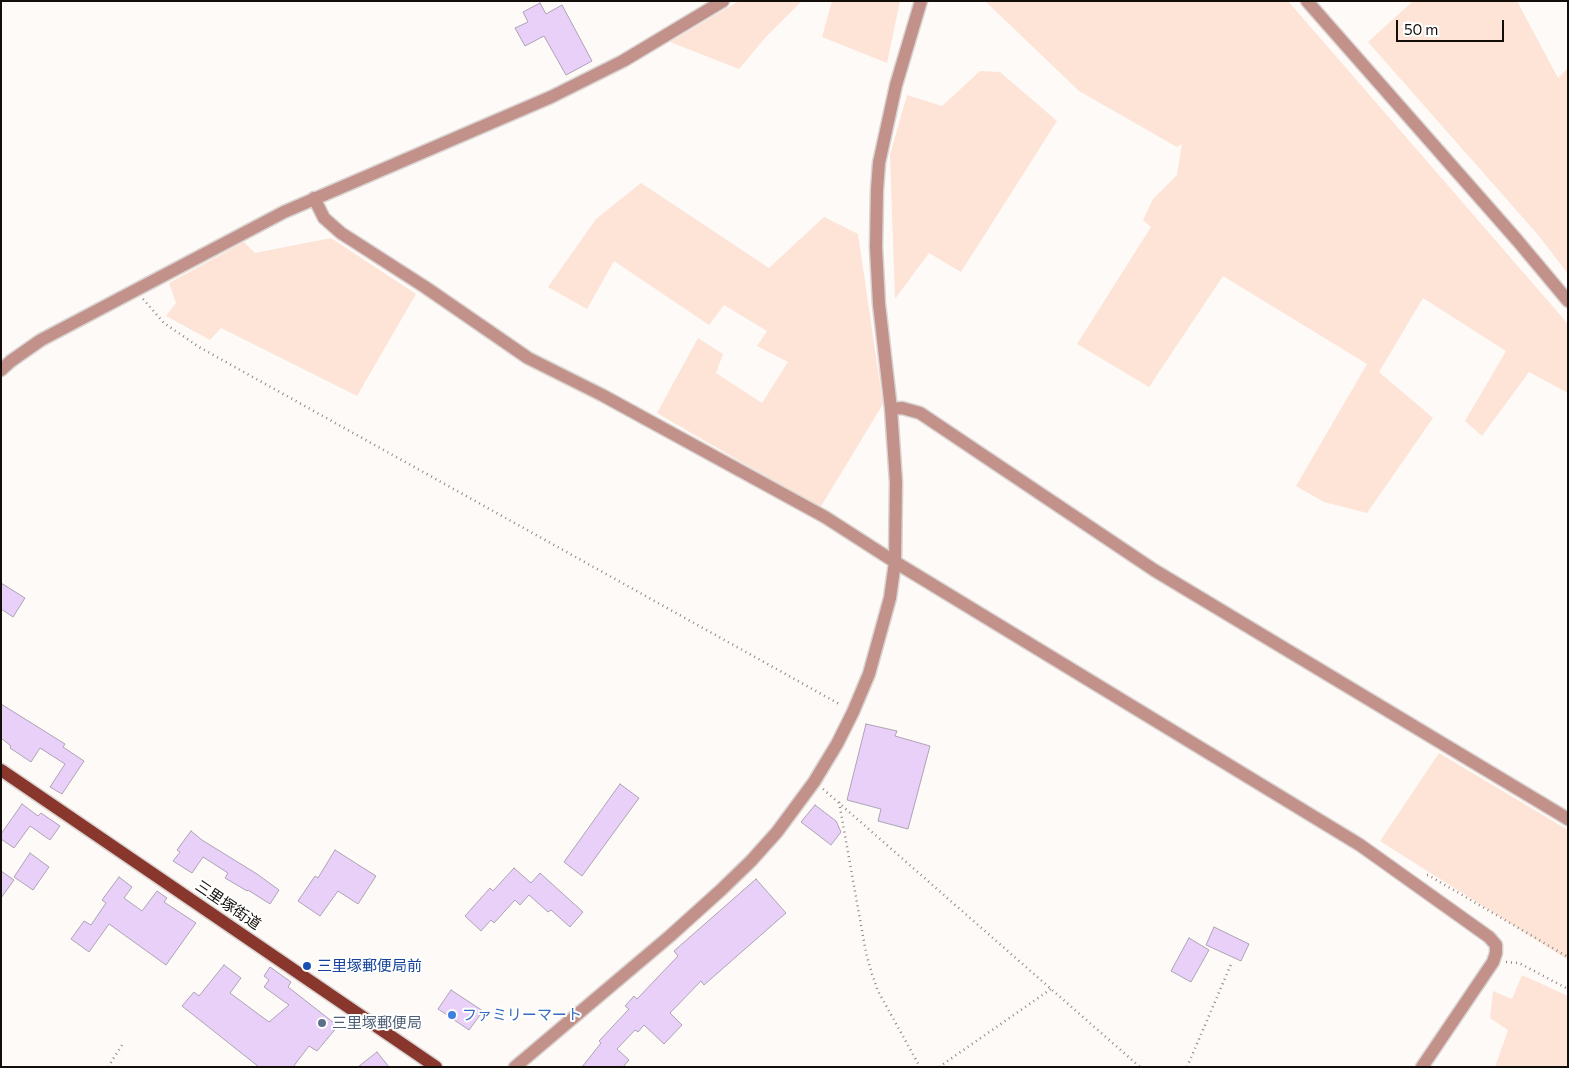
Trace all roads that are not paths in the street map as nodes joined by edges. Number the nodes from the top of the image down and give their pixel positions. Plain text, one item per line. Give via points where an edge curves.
1 (723, 1) edge
2 (920, 1) edge
3 (1307, 1) edge
4 (314, 198) junction
5 (1568, 301) edge
6 (1, 370) edge
7 (891, 409) junction
8 (895, 562) junction
9 (1, 770) edge
10 (1568, 819) edge
11 (436, 1067) edge
12 (515, 1067) edge
13 (1422, 1067) edge

1 - 4 street via 551,97
2 - 7 street via 896,85 879,163 877,190 879,304
3 - 5 street
4 - 6 street via 41,340
4 - 8 street via 324,218 341,233 528,358 825,517
7 - 8 street via 896,482
7 - 10 street via 911,409 920,413 1154,570
8 - 12 street via 878,646 853,712 814,782 777,832 751,861 670,936
8 - 13 street via 1360,845 1490,938 1496,945 1493,962
9 - 11 main road, 三里塚街道

